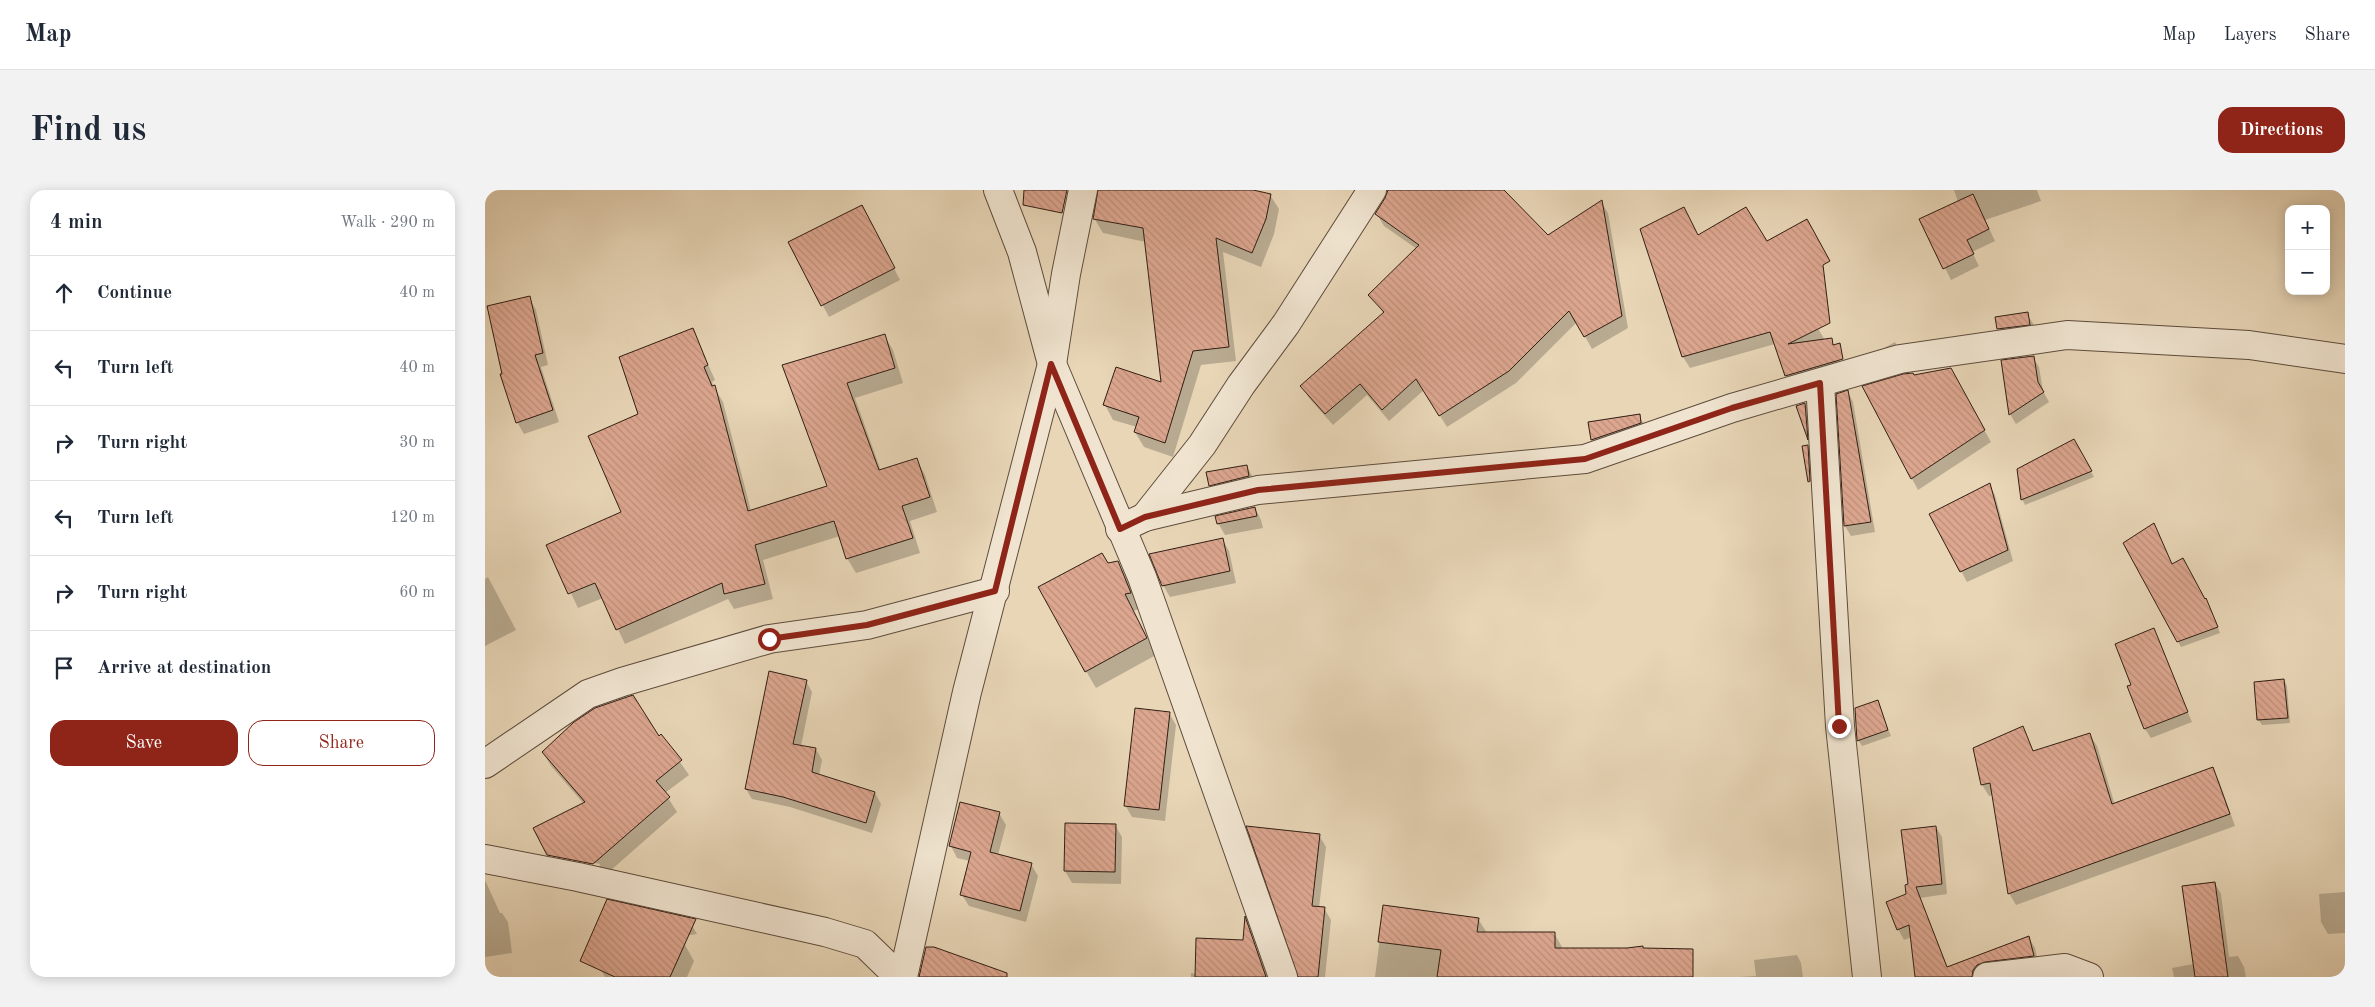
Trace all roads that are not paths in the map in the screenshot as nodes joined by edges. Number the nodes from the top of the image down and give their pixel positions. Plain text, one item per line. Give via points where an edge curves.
1 (999, 190) edge
2 (1083, 190) edge
3 (1372, 190) edge
4 (2345, 359) edge
5 (1051, 364) junction
6 (1820, 383) junction
7 (1145, 517) junction
8 (1120, 529) junction
9 (995, 591) junction
10 (485, 764) edge
11 (485, 860) edge
12 (913, 928) junction
13 (865, 944) junction
14 (899, 977) edge
15 (903, 977) edge
16 (1283, 977) edge
17 (1867, 977) edge
18 (1987, 977) edge
19 (2089, 977) edge

1 - 5 street via 1023,252
2 - 5 street
3 - 7 street via 1202,445
4 - 6 street via 2249,345 2067,335 1901,359
5 - 8 street
5 - 9 street
6 - 7 street via 1732,408 1585,459 1258,490
6 - 17 street via 1839,726
7 - 8 street
8 - 16 street via 1142,576
9 - 10 street via 867,625 769,639 622,682 589,694
9 - 12 street via 967,692
11 - 13 street via 579,877 825,932
12 - 13 street
12 - 15 street
13 - 14 street
18 - 19 street via 2065,968

